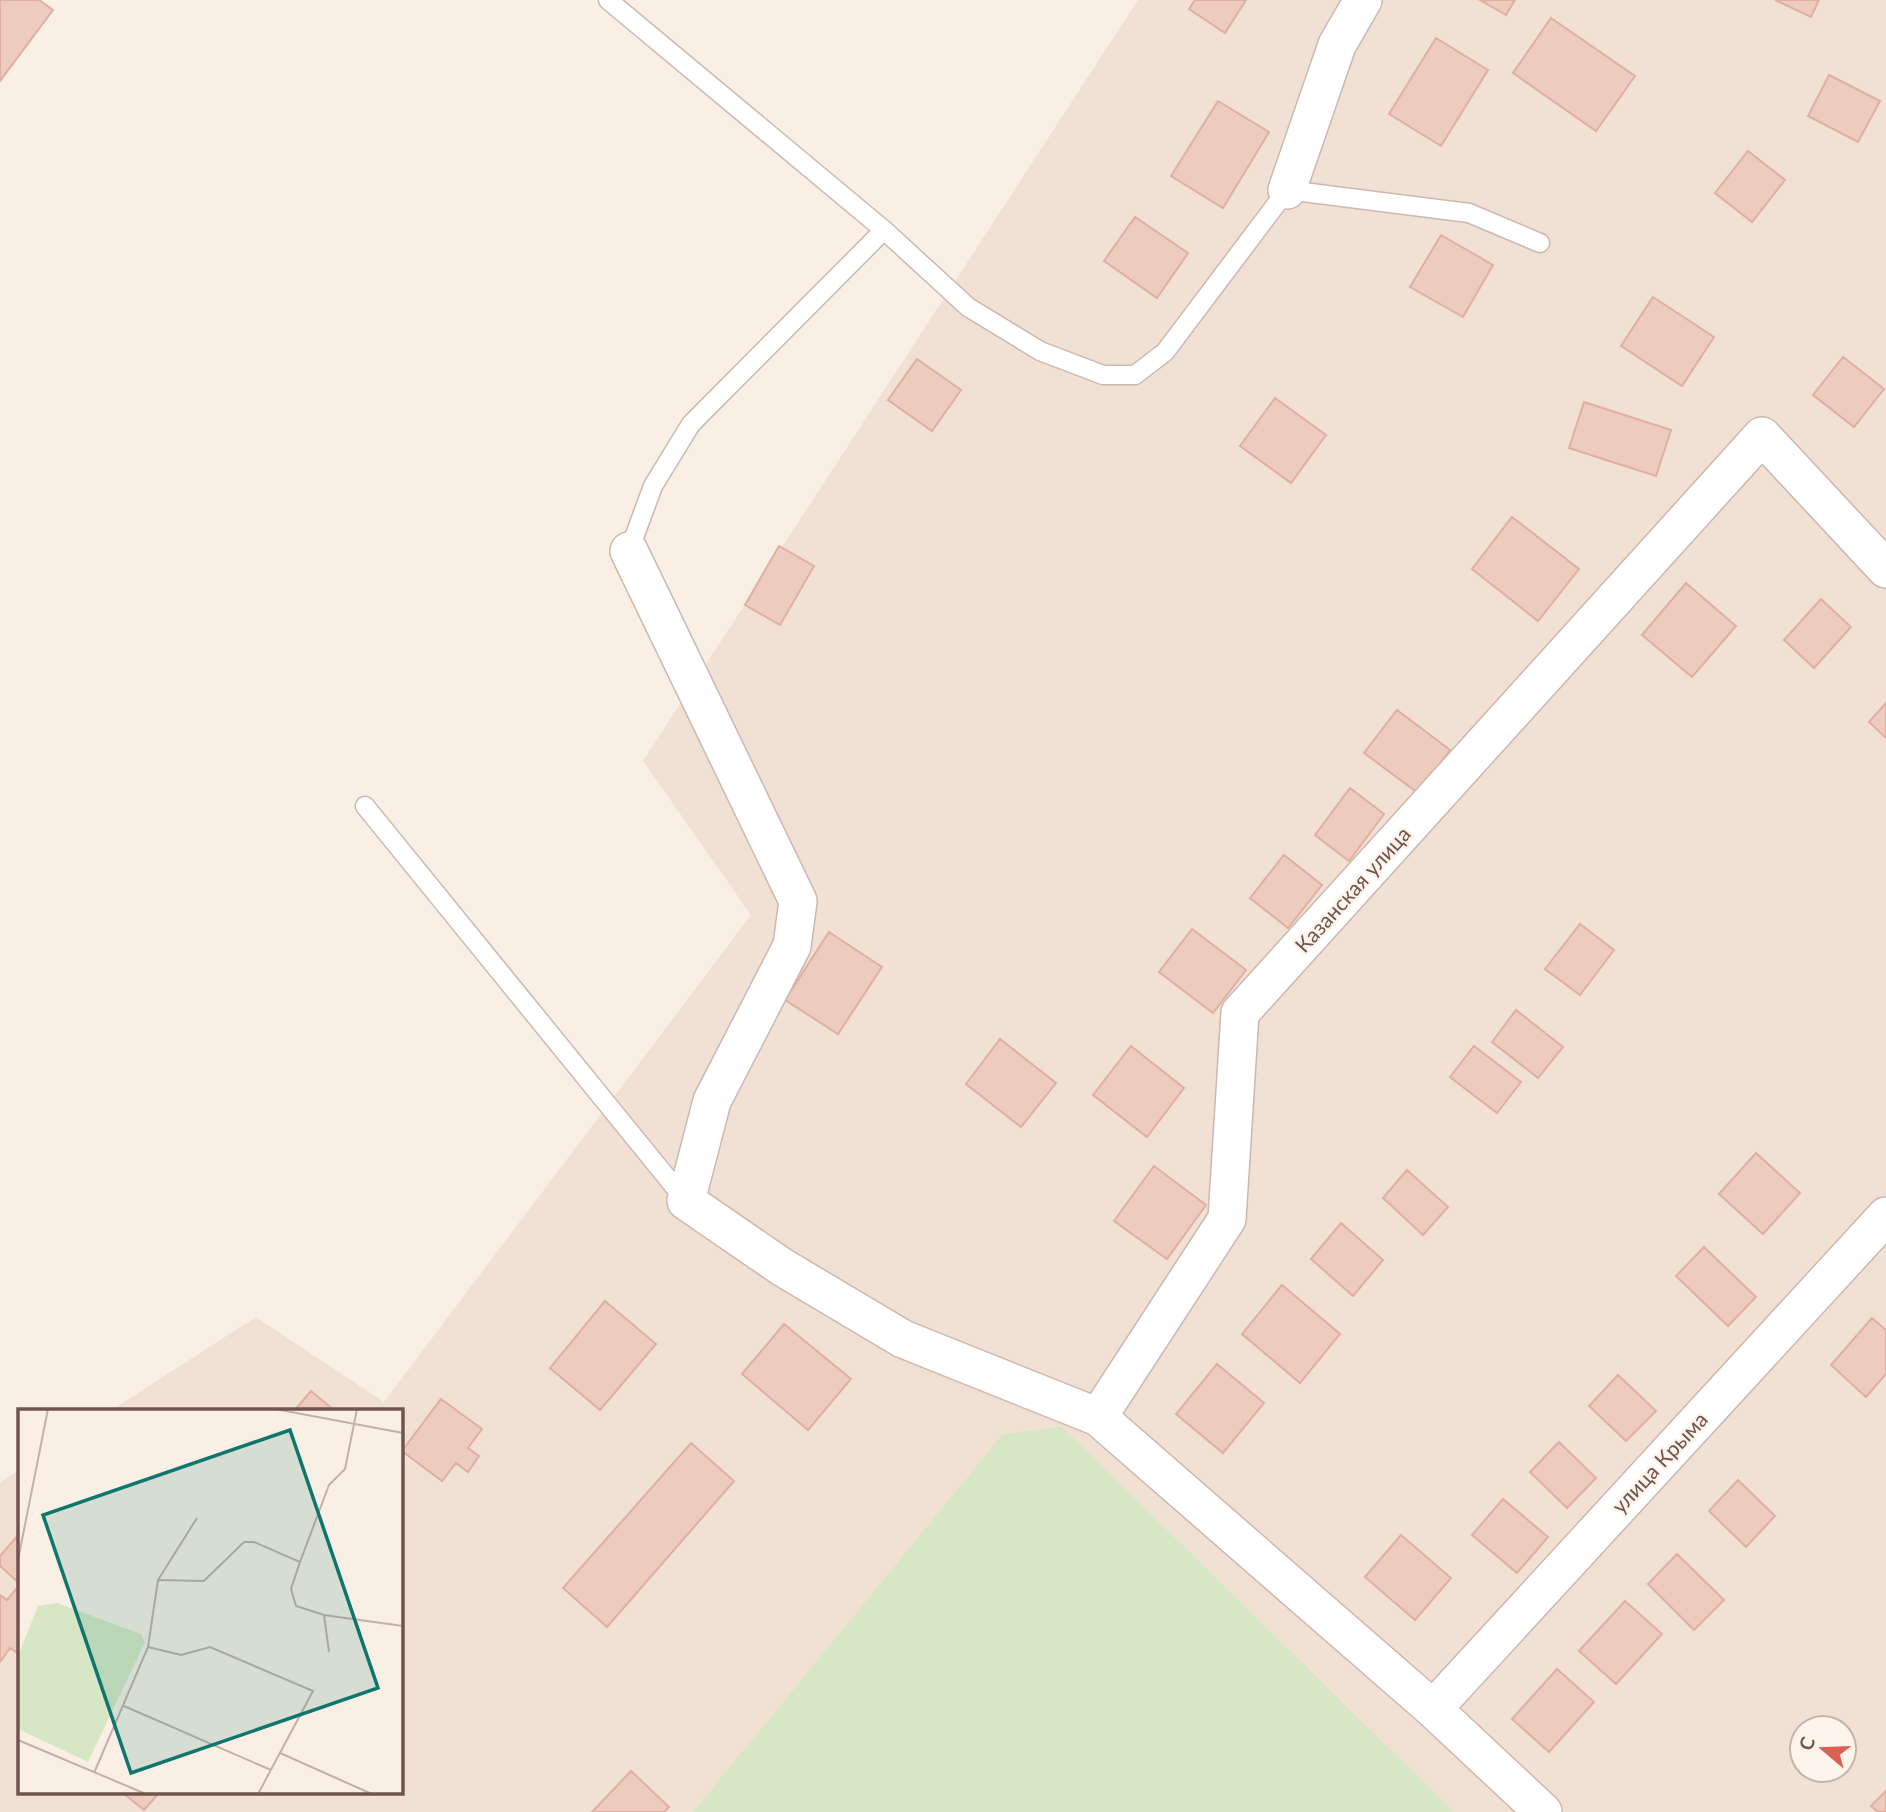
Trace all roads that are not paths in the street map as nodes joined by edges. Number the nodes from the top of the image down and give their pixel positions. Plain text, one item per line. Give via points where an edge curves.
1 (608, 0) edge
2 (1363, 0) edge
3 (1287, 190) junction
4 (884, 230) junction
5 (1540, 243) dead end
6 (629, 551) joint
7 (1886, 569) edge
8 (365, 806) dead end
9 (686, 1200) junction
10 (1886, 1216) edge
11 (1098, 1417) junction
12 (1433, 1709) junction
13 (1543, 1812) edge

1 - 4 lane
2 - 3 street via 1337,45
3 - 4 lane via 1165,352 1135,375 1103,375 1040,351 968,307
3 - 5 lane via 1469,213
4 - 6 lane via 691,424 653,485
6 - 9 street via 797,901 792,946 712,1101
7 - 11 street, Казанская улица via 1762,436 1240,1013 1227,1219
8 - 9 lane
9 - 11 street via 782,1267 903,1339
10 - 12 street, улица Крыма
11 - 12 street
12 - 13 street

